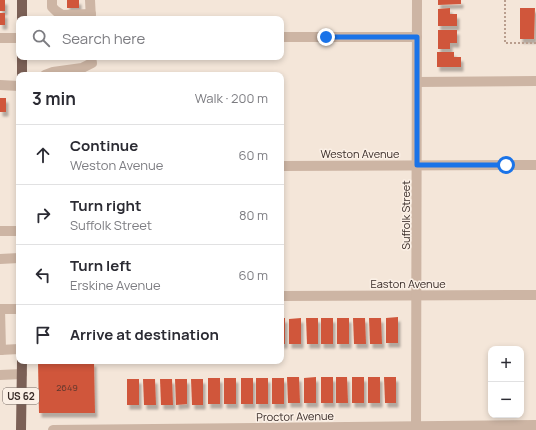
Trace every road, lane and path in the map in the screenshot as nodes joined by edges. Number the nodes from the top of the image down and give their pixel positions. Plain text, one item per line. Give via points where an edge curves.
1 (22, 0) edge
2 (52, 0) edge
3 (90, 0) edge
4 (417, 0) edge
5 (505, 0) edge
6 (22, 16) edge
7 (76, 16) edge
8 (90, 16) edge
9 (284, 37) edge
10 (417, 37) junction
11 (0, 38) edge
12 (16, 38) edge
13 (536, 43) edge
14 (22, 60) edge
15 (92, 60) edge
16 (22, 72) edge
17 (53, 72) edge
18 (536, 81) edge
19 (417, 82) junction
20 (0, 85) edge
21 (16, 86) edge
22 (417, 165) junction
23 (536, 165) edge
24 (284, 166) edge
25 (0, 231) edge
26 (16, 231) edge
27 (16, 258) edge
28 (0, 259) edge
29 (417, 295) junction
30 (536, 295) edge
31 (284, 296) edge
32 (0, 309) edge
33 (16, 309) edge
34 (16, 349) edge
35 (0, 350) edge
36 (22, 364) edge
37 (22, 374) junction
38 (0, 375) edge
39 (536, 425) edge
40 (416, 428) edge
41 (21, 430) edge
42 (54, 430) edge
43 (88, 430) edge

1 - 6 main road
2 - 7 street via 52,7 62,15
3 - 8 street
4 - 10 street, Suffolk Street
5 - 13 path via 505,43
9 - 10 street
10 - 19 street, Suffolk Street
11 - 12 street
14 - 16 main road
15 - 17 street via 92,63 82,68
18 - 19 street
19 - 22 street, Suffolk Street
20 - 21 street
22 - 23 street, Weston Avenue
22 - 24 street, Weston Avenue
22 - 29 street, Suffolk Street
25 - 26 street
27 - 28 street
29 - 30 street, Easton Avenue
29 - 31 street, Easton Avenue
29 - 40 street, Suffolk Street
32 - 33 street
32 - 35 street
34 - 35 street
36 - 37 main road, US 62
37 - 38 street
37 - 41 main road, US 62
39 - 40 street, Proctor Avenue
40 - 43 street, Proctor Avenue
42 - 43 street, Proctor Avenue

